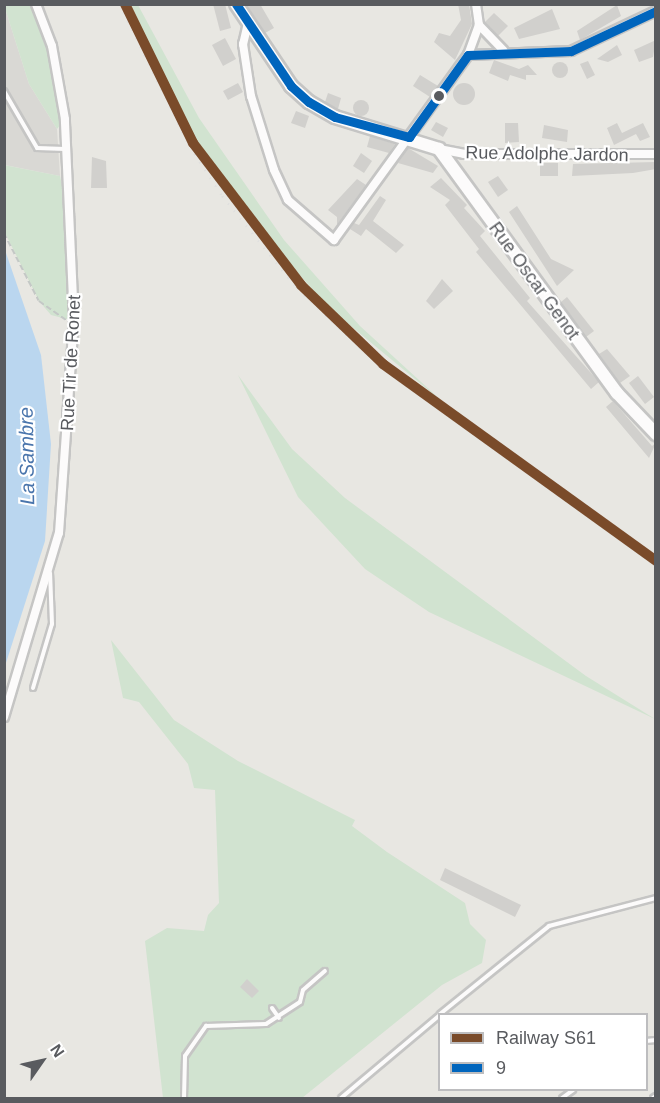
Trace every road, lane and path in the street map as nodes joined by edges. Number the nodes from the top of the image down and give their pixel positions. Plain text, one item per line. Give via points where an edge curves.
1 (36, 4) edge
2 (236, 4) edge
3 (476, 4) edge
4 (656, 11) edge
5 (248, 23) junction
6 (480, 25) junction
7 (503, 50) junction
8 (468, 55) junction
9 (4, 91) edge
10 (409, 137) junction
11 (69, 149) junction
12 (438, 149) junction
13 (656, 154) edge
14 (4, 233) edge
15 (74, 321) junction
16 (656, 434) edge
17 (51, 573) junction
18 (33, 688) dead end
19 (4, 717) edge
20 (656, 898) edge
21 (326, 971) dead end
22 (272, 1008) dead end
23 (442, 1013) edge
24 (438, 1017) edge
25 (279, 1018) junction
26 (184, 1098) edge
27 (341, 1098) edge

1 - 11 street, Rue Tir de Ronet via 59,73
2 - 5 street
3 - 6 street
4 - 7 street via 571,51
5 - 10 street via 291,86 309,102 335,117
5 - 10 street via 243,44 251,96 273,170 288,200 317,229 334,240 340,238
6 - 7 street
6 - 8 street
7 - 8 street
8 - 10 street
9 - 11 lane via 42,153
10 - 12 street
11 - 15 street, Rue Tir de Ronet
12 - 13 street, Rue Adolphe Jardon via 464,154
12 - 16 street, Rue Oscar Genot via 617,393
14 - 15 path via 39,301 51,315
15 - 17 street, Rue Tir de Ronet via 61,509
17 - 18 lane via 52,624
17 - 19 street, Rue Tir de Ronet
20 - 23 lane via 549,926
21 - 25 lane
22 - 25 lane
24 - 27 lane
25 - 26 lane via 259,1026 206,1026 185,1056

